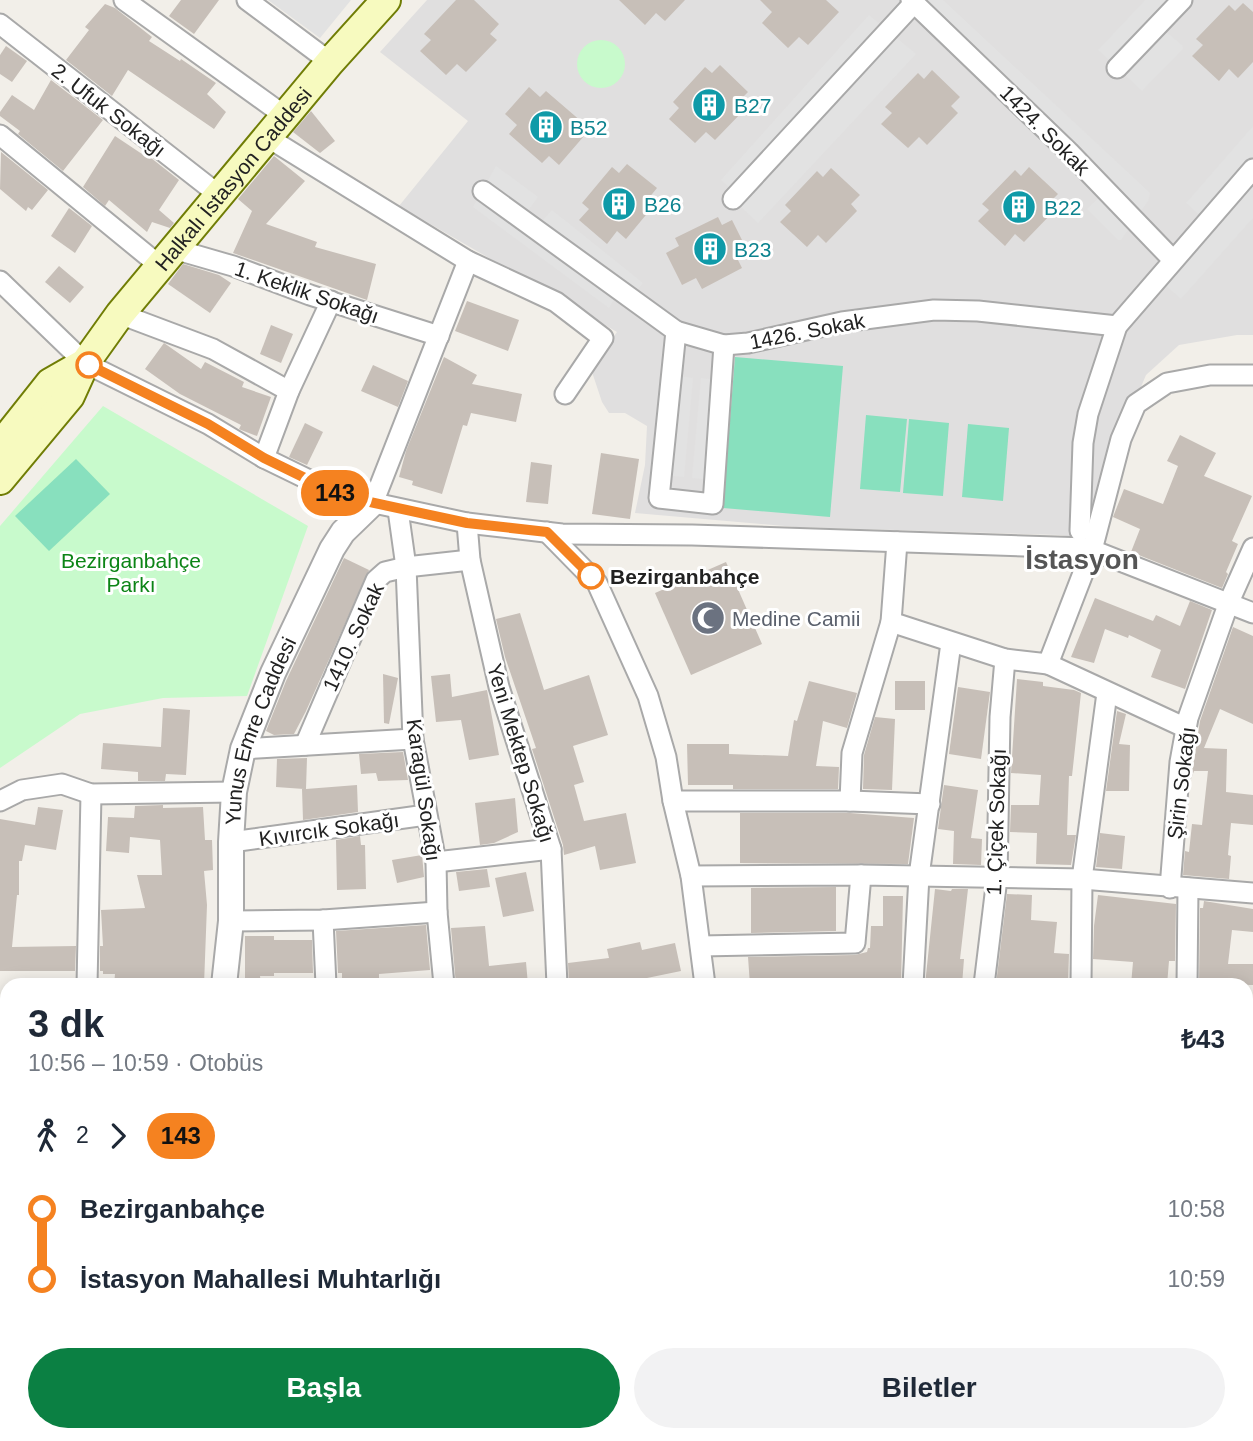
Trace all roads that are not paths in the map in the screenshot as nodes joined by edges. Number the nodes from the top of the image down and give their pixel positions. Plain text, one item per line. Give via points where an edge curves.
1 (124, 0) edge
2 (247, 0) edge
3 (386, 0) edge
4 (1182, 0) edge
5 (912, 2) edge
6 (0, 24) edge
7 (330, 62) junction
8 (1117, 68) dead end
9 (285, 116) junction
10 (0, 135) edge
11 (267, 138) junction
12 (1253, 169) edge
13 (483, 191) dead end
14 (219, 195) junction
15 (733, 199) dead end
16 (167, 258) junction
17 (1173, 260) junction
18 (468, 261) junction
19 (0, 281) edge
20 (331, 301) junction
21 (120, 314) junction
22 (1117, 326) junction
23 (676, 331) junction
24 (439, 336) junction
25 (724, 345) junction
26 (85, 363) junction
27 (1253, 375) edge
28 (289, 391) junction
29 (565, 394) dead end
30 (0, 446) edge
31 (264, 458) junction
32 (0, 480) edge
33 (373, 503) junction
34 (398, 510) junction
35 (467, 523) junction
36 (1080, 531) dead end
37 (547, 532) junction
38 (897, 542) junction
39 (1253, 548) edge
40 (1092, 550) junction
41 (470, 560) junction
42 (406, 567) junction
43 (1229, 602) junction
44 (1253, 613) edge
45 (891, 622) junction
46 (951, 643) junction
47 (1005, 659) junction
48 (1048, 664) junction
49 (1107, 693) junction
50 (1186, 728) junction
51 (413, 739) junction
52 (305, 745) junction
53 (243, 749) junction
54 (234, 792) junction
55 (91, 794) junction
56 (0, 801) edge
57 (673, 801) junction
58 (850, 801) junction
59 (930, 804) junction
60 (426, 815) junction
61 (231, 842) junction
62 (551, 849) junction
63 (436, 862) junction
64 (861, 875) junction
65 (691, 876) junction
66 (919, 876) junction
67 (997, 878) junction
68 (1082, 879) junction
69 (1179, 888) junction
70 (1253, 893) edge
71 (437, 912) junction
72 (323, 920) junction
73 (231, 921) junction
74 (701, 946) junction
75 (87, 978) edge
76 (225, 978) edge
77 (326, 978) edge
78 (443, 978) edge
79 (557, 978) edge
80 (704, 978) edge
81 (913, 978) edge
82 (985, 978) edge
83 (1081, 978) edge
84 (1186, 978) edge

1 - 9 street
2 - 7 street
3 - 7 main road, Halkalı İstasyon Caddesi
4 - 8 street
5 - 15 street, 1424. Sokak
5 - 17 street, 1424. Sokak via 1044,127
6 - 14 street, 2. Ufuk Sokağı
7 - 9 main road, Halkalı İstasyon Caddesi
9 - 11 main road, Halkalı İstasyon Caddesi
10 - 16 street
11 - 14 main road, Halkalı İstasyon Caddesi
11 - 18 street
12 - 17 street
13 - 23 street, 1426. Sokak
14 - 16 main road, Halkalı İstasyon Caddesi
16 - 20 street, 1. Keklik Sokağı via 233,266
16 - 21 main road, Halkalı İstasyon Caddesi
17 - 22 street
18 - 24 street
18 - 29 street via 556,302 603,338
19 - 26 street
20 - 24 street, 1. Keklik Sokağı
20 - 28 street
21 - 26 main road, Halkalı İstasyon Caddesi
21 - 28 street via 213,349
22 - 25 street, 1426. Sokak via 934,310
22 - 36 street via 1086,424
23 - 25 street, 1426. Sokak
23 - 25 street via 659,499 713,504
24 - 33 street
26 - 30 main road, Halkalı İstasyon Caddesi via 50,383
26 - 31 street via 208,424
26 - 32 main road, Halkalı İstasyon Caddesi via 70,396
27 - 40 street via 1210,375 1167,383 1136,404 1121,439
28 - 31 street
31 - 33 street via 342,496
33 - 34 street
33 - 53 street, Yunus Emre Caddesi via 332,549
34 - 35 street
34 - 42 street, Karagül Sokağı
35 - 37 street
35 - 41 street, Yeni Mektep Sokağı
37 - 38 street
37 - 57 street via 597,583 621,633 648,696
38 - 40 street
38 - 45 street
39 - 43 street, Şirin Sokağı
40 - 43 street
40 - 48 street
41 - 42 street, 1410. Sokak
41 - 62 street, Yeni Mektep Sokağı via 499,687
42 - 51 street, Karagül Sokağı
42 - 52 street, 1410. Sokak via 384,572 376,580
43 - 44 street
43 - 50 street, Şirin Sokağı
45 - 46 street
45 - 58 street via 852,753
46 - 47 street
46 - 59 street
47 - 48 street
47 - 67 street, 1. Çiçek Sokağı
48 - 49 street
49 - 50 street
49 - 68 street
50 - 69 street, Şirin Sokağı via 1180,762
51 - 52 street
51 - 60 street, Karagül Sokağı
52 - 53 street
53 - 54 street, Yunus Emre Caddesi
54 - 55 street
54 - 61 street, Yunus Emre Caddesi
55 - 56 street via 62,784 22,790
55 - 75 street
57 - 58 street
57 - 65 street
58 - 59 street
59 - 66 street
60 - 61 street, Kıvırcık Sokağı
60 - 63 street, Karagül Sokağı
61 - 73 street, Yunus Emre Caddesi
62 - 63 street
62 - 79 street, Yeni Mektep Sokağı
63 - 71 street, Karagül Sokağı
64 - 65 street
64 - 66 street
64 - 74 street via 855,943
65 - 74 street
66 - 67 street
66 - 81 street
67 - 68 street
67 - 82 street, 1. Çiçek Sokağı
68 - 69 street
68 - 83 street
69 - 70 street
69 - 84 street, Şirin Sokağı
71 - 72 street
71 - 78 street, Karagül Sokağı
72 - 73 street
72 - 77 street
73 - 76 street, Yunus Emre Caddesi
74 - 80 street

